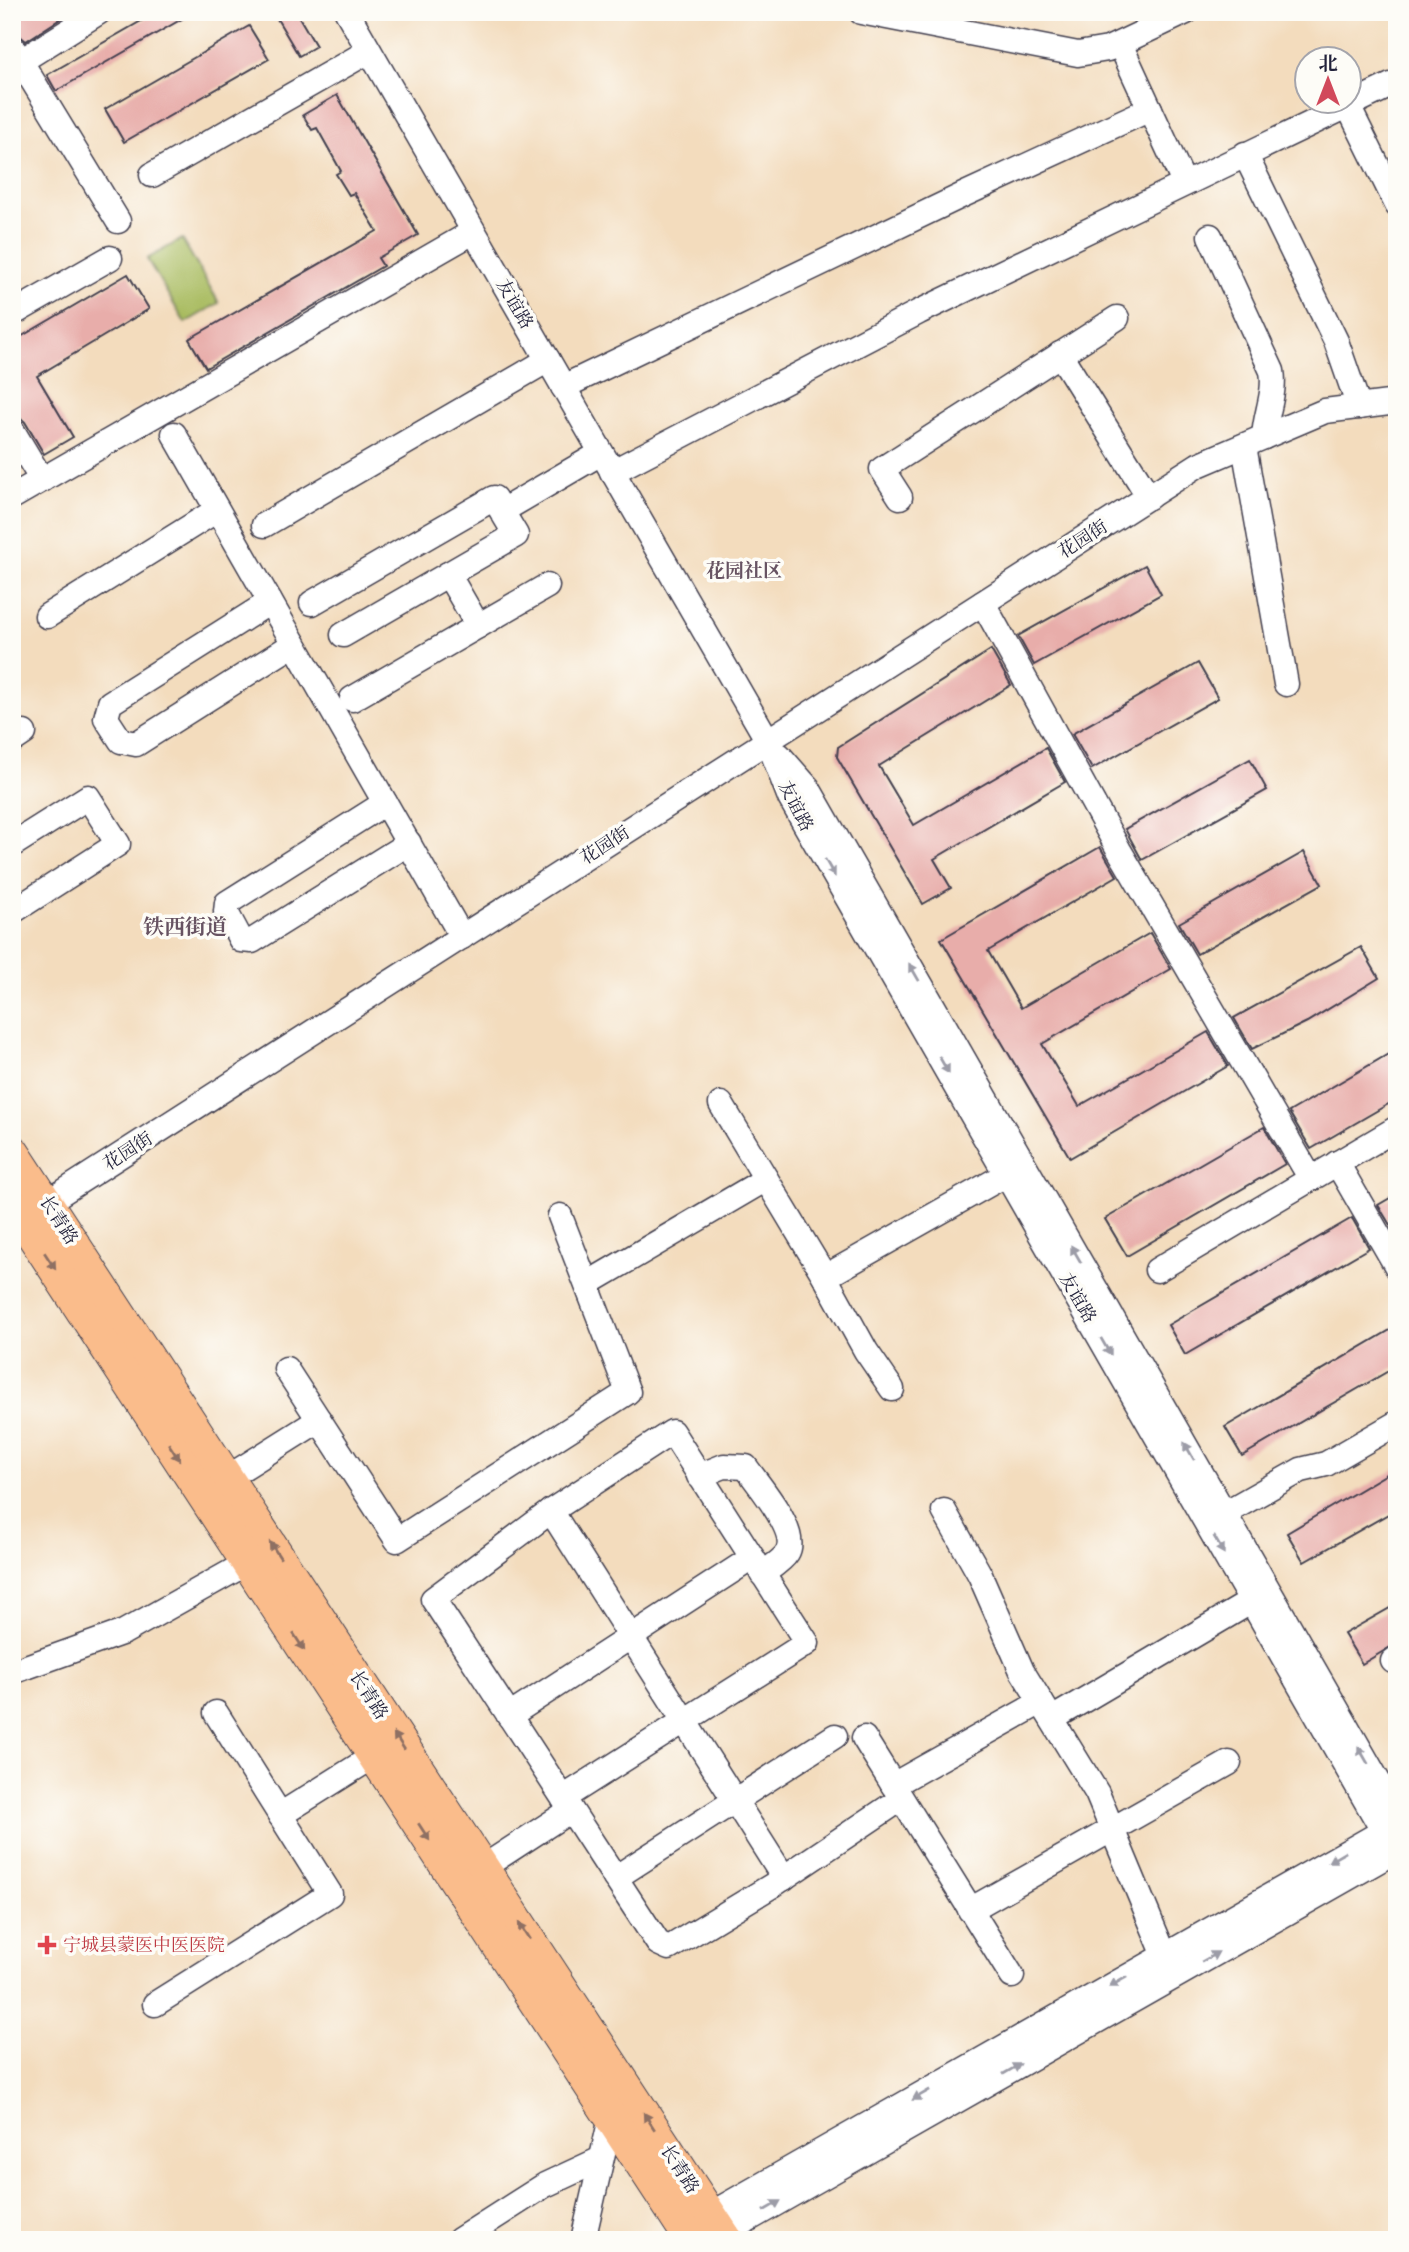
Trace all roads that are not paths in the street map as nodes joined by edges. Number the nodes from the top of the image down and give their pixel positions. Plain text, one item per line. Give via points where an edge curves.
1 (99, 12) edge
2 (861, 12) edge
3 (1186, 12) edge
4 (353, 15) edge
5 (1120, 44) junction
6 (369, 51) junction
7 (17, 54) edge
8 (1391, 85) dead end
9 (1364, 98) edge
10 (1150, 109) junction
11 (1327, 116) edge
12 (1353, 116) edge
13 (1245, 154) junction
14 (152, 175) dead end
15 (1184, 183) junction
16 (1397, 205) edge
17 (118, 221) dead end
18 (473, 232) junction
19 (1210, 236) dead end
20 (110, 258) dead end
21 (12, 314) edge
22 (1117, 318) dead end
23 (1060, 354) junction
24 (548, 360) junction
25 (563, 387) junction
26 (1397, 402) edge
27 (1359, 407) junction
28 (12, 430) edge
29 (174, 434) dead end
30 (1254, 442) junction
31 (607, 462) junction
32 (43, 480) junction
33 (12, 497) edge
34 (900, 497) dead end
35 (1149, 497) junction
36 (217, 510) junction
37 (502, 511) junction
38 (264, 525) dead end
39 (448, 575) junction
40 (547, 586) dead end
41 (270, 602) junction
42 (313, 603) dead end
43 (983, 603) junction
44 (47, 617) dead end
45 (478, 626) junction
46 (343, 635) dead end
47 (294, 644) junction
48 (1286, 684) dead end
49 (352, 699) dead end
50 (768, 741) junction
51 (386, 803) junction
52 (409, 843) junction
53 (12, 845) edge
54 (12, 912) edge
55 (462, 936) junction
56 (721, 1104) dead end
57 (1397, 1128) edge
58 (12, 1150) edge
59 (1337, 1163) junction
60 (1007, 1174) junction
61 (766, 1179) junction
62 (1311, 1179) junction
63 (23, 1213) edge
64 (561, 1216) dead end
65 (1397, 1268) edge
66 (1157, 1270) dead end
67 (825, 1277) junction
68 (587, 1284) junction
69 (286, 1370) dead end
70 (892, 1389) dead end
71 (319, 1420) junction
72 (1397, 1423) edge
73 (699, 1476) junction
74 (227, 1478) junction
75 (551, 1511) junction
76 (944, 1511) dead end
77 (1225, 1513) junction
78 (247, 1563) junction
79 (757, 1566) junction
80 (1252, 1601) junction
81 (631, 1637) junction
82 (12, 1672) edge
83 (1046, 1711) junction
84 (216, 1713) dead end
85 (509, 1716) junction
86 (685, 1721) junction
87 (835, 1736) dead end
88 (864, 1738) dead end
89 (374, 1756) junction
90 (1229, 1763) dead end
91 (891, 1796) junction
92 (735, 1801) junction
93 (567, 1804) junction
94 (280, 1815) junction
95 (1112, 1829) junction
96 (1394, 1838) edge
97 (482, 1868) junction
98 (615, 1878) junction
99 (784, 1878) junction
100 (970, 1910) junction
101 (1165, 1956) junction
102 (1012, 1976) dead end
103 (155, 2004) dead end
104 (611, 2118) junction
105 (601, 2159) junction
106 (708, 2233) edge
107 (459, 2240) edge
108 (583, 2240) edge

1 - 7 street
2 - 5 street via 1078,54
3 - 5 street
4 - 6 street, 友谊路
5 - 10 street
6 - 14 street
6 - 18 street, 友谊路
7 - 17 street
8 - 9 street
10 - 15 street
10 - 25 street
11 - 13 street
12 - 16 street
13 - 15 street
13 - 27 street via 1336,341
15 - 31 street
18 - 24 street, 友谊路
18 - 32 street
19 - 30 street via 1272,371 1273,389
20 - 21 street
22 - 23 street
23 - 34 street via 882,469
23 - 35 street
24 - 25 street, 友谊路
24 - 38 street
25 - 31 street, 友谊路
26 - 27 street, 花园街
27 - 30 street, 花园街 via 1325,411
28 - 32 street
29 - 36 street
30 - 35 street, 花园街 via 1198,465
30 - 48 street
31 - 37 street
31 - 50 street, 友谊路
32 - 33 street
35 - 43 street, 花园街
36 - 41 street
36 - 44 street
37 - 39 street via 516,535
37 - 42 street via 494,498
39 - 45 street
39 - 46 street
40 - 45 street
41 - 47 street
41 - 47 street via 110,704 106,718 121,741 136,744
43 - 50 street, 花园街
43 - 62 street via 1119,850
45 - 49 street
47 - 51 street
50 - 55 street, 花园街
50 -> 60 street, 友谊路 via 790,798
77 -> 50 street, 友谊路 via 807,788
51 - 52 street
51 - 52 street via 227,903 226,912 241,940 252,941
52 - 55 street
53 - 54 street via 88,797 118,844
55 - 63 street, 花园街
56 - 61 street
57 - 59 street
58 - 63 main road, 长青路
59 - 62 street
59 - 65 street
60 - 67 street
60 -> 80 street, 友谊路
61 - 67 street
61 - 68 street
62 - 66 street
63 - 74 main road, 长青路
63 -> 78 main road, 长青路
64 - 68 street
67 - 70 street
68 - 71 street via 628,1392 397,1540
69 - 71 street
71 - 74 street
72 - 77 street
73 - 75 street via 671,1432
73 - 79 street
73 - 79 street via 724,1466 746,1467 790,1532 786,1555
97 -> 74 main road, 长青路
75 - 81 street
75 - 85 street via 433,1599
76 - 83 street via 981,1575 1017,1661
96 -> 77 street, 友谊路
78 - 82 street via 124,1632
78 -> 89 main road, 长青路
79 - 81 street
79 - 86 street via 807,1643
80 - 83 street
80 - 96 street, 友谊路
81 - 85 street
81 - 86 street
83 - 91 street
83 - 95 street via 1097,1793
84 - 94 street
85 - 93 street
86 - 92 street
86 - 93 street
87 - 92 street
88 - 91 street
89 - 94 street
89 -> 104 main road, 长青路
90 - 95 street
91 - 99 street
91 - 100 street
92 - 98 street
92 - 99 street
93 - 97 street
93 - 98 street
94 - 103 street via 330,1894
95 - 100 street
95 - 101 street
96 -> 101 street
106 -> 96 street
106 -> 97 main road, 长青路
98 - 99 street via 658,1943 669,1948
100 - 102 street
101 -> 106 street
104 - 105 street
104 - 106 main road, 长青路
105 - 107 street via 545,2185
105 - 108 street

